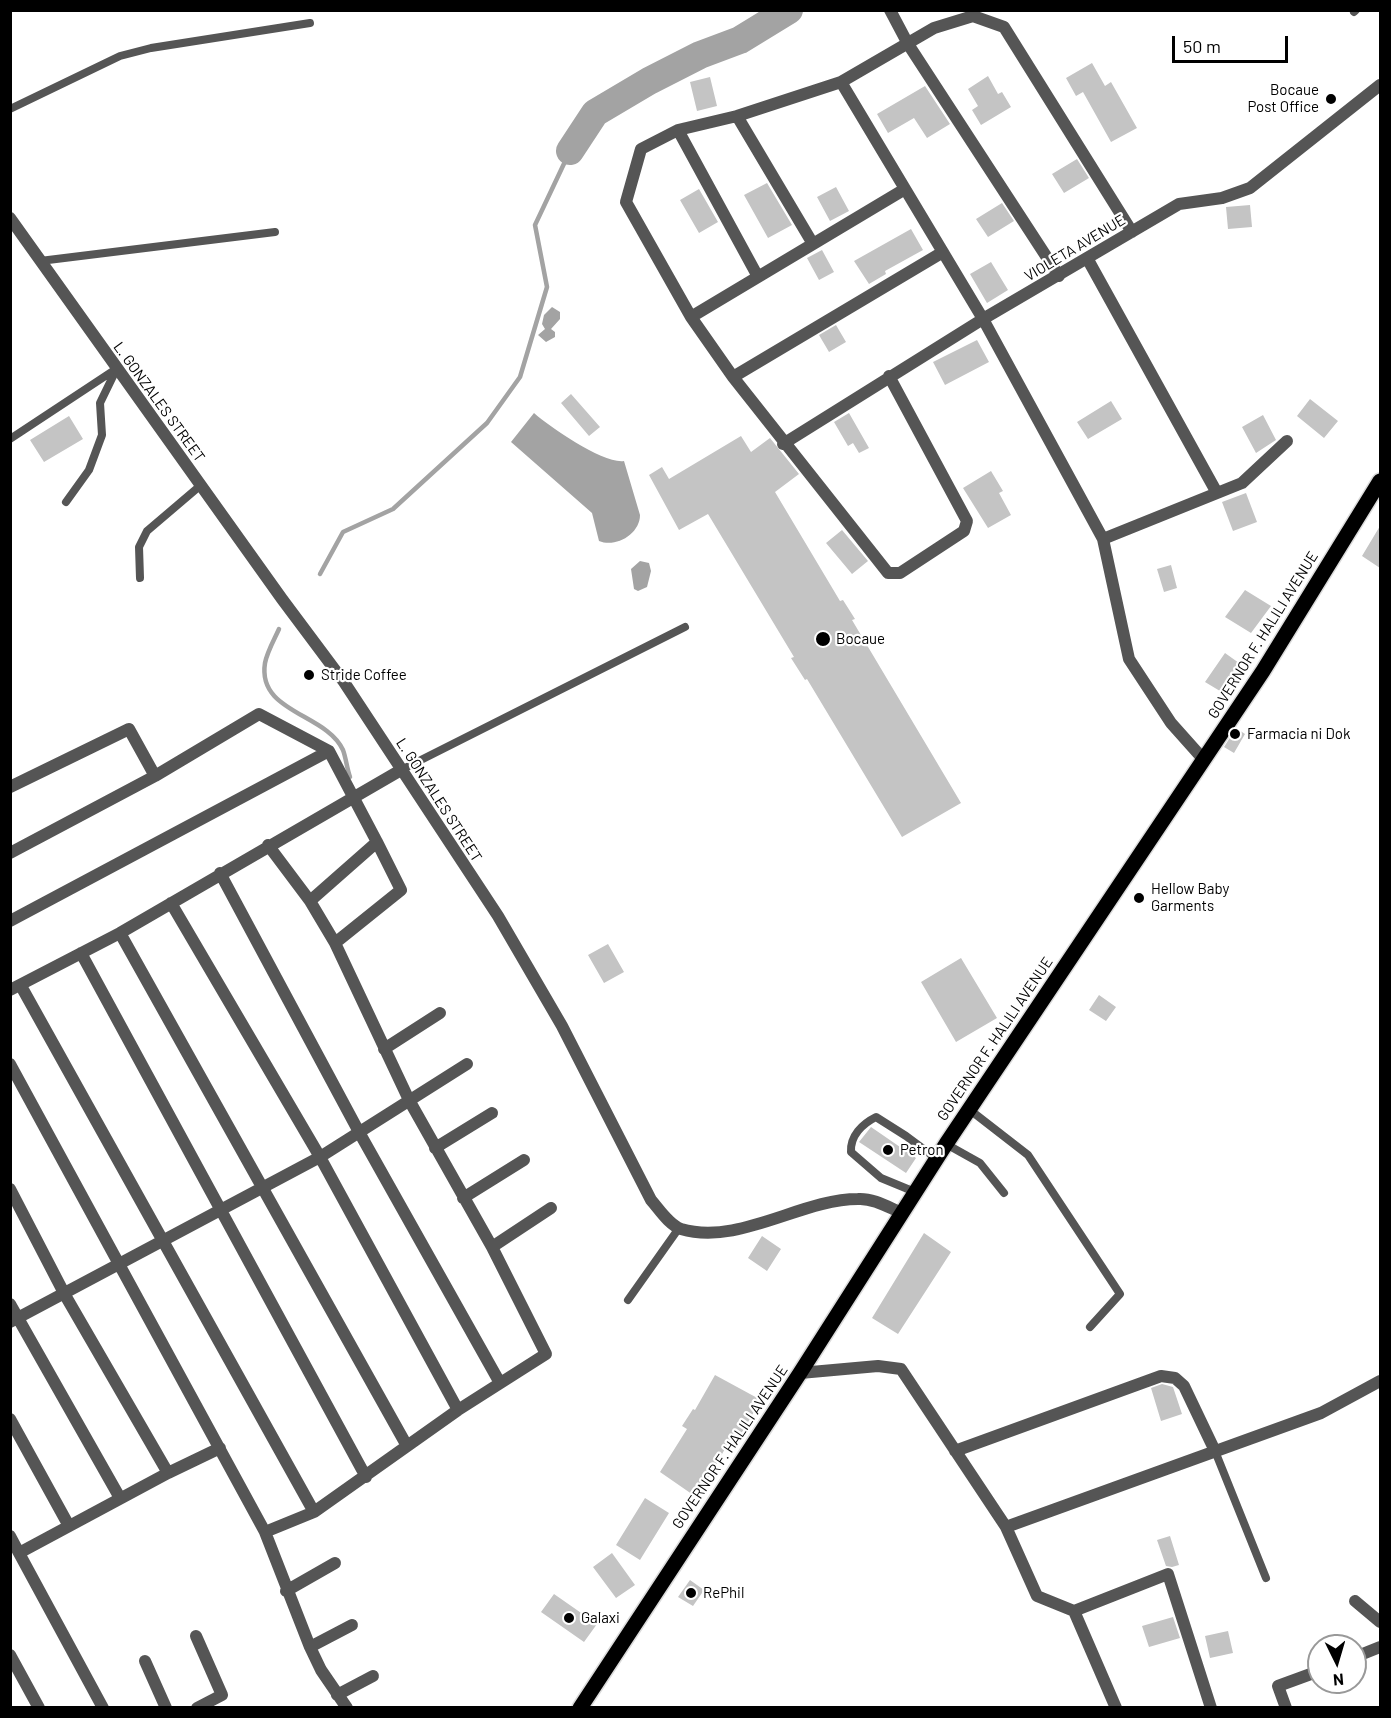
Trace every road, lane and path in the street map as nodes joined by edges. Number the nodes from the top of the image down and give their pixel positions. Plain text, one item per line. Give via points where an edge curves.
1 (890, 10) edge
2 (310, 23) dead end
3 (908, 44) junction
4 (841, 82) junction
5 (1380, 86) edge
6 (10, 109) edge
7 (737, 116) junction
8 (678, 130) junction
9 (905, 189) junction
10 (10, 218) edge
11 (274, 232) dead end
12 (1132, 232) junction
13 (813, 244) junction
14 (943, 252) junction
15 (1087, 258) junction
16 (40, 261) junction
17 (757, 275) junction
18 (1059, 276) junction
19 (691, 317) junction
20 (983, 319) junction
21 (117, 368) junction
22 (890, 376) junction
23 (733, 377) junction
24 (10, 438) edge
25 (1287, 441) dead end
26 (783, 444) junction
27 (201, 485) junction
28 (1379, 486) edge
29 (1217, 493) junction
30 (66, 502) dead end
31 (1103, 539) junction
32 (140, 578) dead end
33 (685, 627) dead end
34 (329, 751) junction
35 (1204, 760) junction
36 (400, 770) junction
37 (155, 776) junction
38 (10, 788) edge
39 (352, 796) junction
40 (377, 842) junction
41 (268, 845) junction
42 (10, 853) edge
43 (220, 873) junction
44 (310, 901) junction
45 (171, 903) junction
46 (10, 921) edge
47 (120, 933) junction
48 (335, 943) junction
49 (81, 953) junction
50 (16, 988) edge
51 (440, 1013) dead end
52 (384, 1049) junction
53 (10, 1064) edge
54 (467, 1064) dead end
55 (409, 1100) junction
56 (970, 1110) junction
57 (492, 1113) dead end
58 (359, 1132) junction
59 (946, 1144) junction
60 (435, 1148) junction
61 (320, 1157) junction
62 (937, 1159) junction
63 (524, 1160) dead end
64 (263, 1188) junction
65 (10, 1189) edge
66 (915, 1192) junction
67 (1004, 1193) dead end
68 (463, 1198) junction
69 (551, 1208) dead end
70 (220, 1211) junction
71 (902, 1213) junction
72 (679, 1228) junction
73 (163, 1241) junction
74 (492, 1247) junction
75 (120, 1264) junction
76 (65, 1295) junction
77 (628, 1300) dead end
78 (10, 1304) edge
79 (14, 1320) edge
80 (1090, 1327) dead end
81 (800, 1373) junction
82 (1380, 1381) edge
83 (500, 1383) junction
84 (458, 1410) junction
85 (10, 1419) edge
86 (407, 1446) junction
87 (220, 1448) junction
88 (1215, 1451) junction
89 (955, 1452) junction
90 (168, 1473) junction
91 (366, 1477) junction
92 (120, 1498) junction
93 (314, 1512) junction
94 (69, 1526) junction
95 (1006, 1527) junction
96 (265, 1532) junction
97 (10, 1536) edge
98 (19, 1553) junction
99 (334, 1563) dead end
100 (1266, 1578) dead end
101 (286, 1591) junction
102 (1355, 1601) dead end
103 (1074, 1611) junction
104 (1380, 1622) edge
105 (352, 1624) dead end
106 (196, 1636) dead end
107 (310, 1647) junction
108 (10, 1655) edge
109 (145, 1661) dead end
110 (1307, 1675) edge
111 (373, 1676) dead end
112 (337, 1695) junction
113 (39, 1707) edge
114 (103, 1707) edge
115 (166, 1707) edge
116 (196, 1707) edge
117 (347, 1707) edge
118 (580, 1707) edge
119 (1116, 1707) edge
120 (1211, 1707) edge
121 (1286, 1707) edge

1 - 3 street
2 - 6 lane via 120,56
3 - 4 street
3 - 12 street via 934,28 973,16 1004,27
3 - 18 street
4 - 7 street
4 - 9 street
5 - 12 street, VIOLETA AVENUE via 1251,188 1222,198 1179,204
7 - 8 street
7 - 13 street
8 - 17 street
8 - 19 street via 641,149 626,202
9 - 13 street
9 - 14 street
10 - 16 street, L. GONZALES STREET
11 - 16 lane
12 - 15 street, VIOLETA AVENUE
13 - 17 street
14 - 20 street
14 - 23 street
15 - 18 street, VIOLETA AVENUE
15 - 29 street
16 - 21 street, L. GONZALES STREET
17 - 19 street
18 - 20 street, VIOLETA AVENUE
19 - 23 street
20 - 22 street, VIOLETA AVENUE
20 - 31 street
21 - 24 lane
21 - 27 street, L. GONZALES STREET
21 - 30 lane via 100,403 102,435 88,470
22 - 26 street, VIOLETA AVENUE
22 - 26 street via 967,521 964,531 900,573 888,573
23 - 26 street
25 - 29 street via 1242,483
27 - 32 lane via 147,531 139,548
27 - 36 street, L. GONZALES STREET via 344,682
28 - 35 main road, GOVERNOR F. HALILI AVENUE
29 - 31 street
31 - 35 street via 1129,659 1172,723
33 - 36 lane
34 - 37 street via 259,714
34 - 39 street
34 - 46 street
35 - 56 main road, GOVERNOR F. HALILI AVENUE
36 - 39 street
36 - 72 street, L. GONZALES STREET via 504,926 567,1036 651,1200
37 - 38 street via 129,729
37 - 42 street
39 - 40 street
39 - 41 street
40 - 44 street
40 - 48 street via 401,890
41 - 43 street
41 - 44 street
43 - 45 street
43 - 58 street
44 - 48 street
45 - 47 street
45 - 61 street
47 - 49 street
47 - 64 street
48 - 52 street
49 - 50 street
49 - 70 street
50 - 73 street
51 - 52 street
52 - 55 street
53 - 75 street
54 - 55 street
55 - 58 street
55 - 60 street
56 - 59 main road, GOVERNOR F. HALILI AVENUE
56 - 80 lane via 1028,1155 1120,1294
57 - 60 street
58 - 61 street
58 - 83 street
59 - 62 main road, GOVERNOR F. HALILI AVENUE
59 - 67 lane via 980,1163
60 - 68 street
61 - 64 street
61 - 84 street
62 - 66 main road, GOVERNOR F. HALILI AVENUE
62 - 66 lane via 876,1117 865,1123 851,1142 851,1152 881,1178
63 - 68 street
64 - 70 street
64 - 86 street
65 - 76 street
66 - 71 main road, GOVERNOR F. HALILI AVENUE
68 - 74 street
69 - 74 street
70 - 73 street
70 - 91 street
71 - 72 street via 860,1198 837,1200 736,1228
71 - 81 main road, GOVERNOR F. HALILI AVENUE
72 - 77 lane
73 - 75 street
73 - 93 street
74 - 83 street via 546,1354
75 - 76 street
75 - 87 street
76 - 79 street
76 - 90 street
78 - 79 street
79 - 92 street
81 - 89 street via 878,1366 901,1369
81 - 118 main road, GOVERNOR F. HALILI AVENUE
82 - 88 street via 1321,1413
83 - 84 street
84 - 86 street
85 - 94 street
86 - 91 street
87 - 90 street
87 - 96 street
88 - 89 street via 1184,1386 1175,1378 1161,1376
88 - 95 street
88 - 100 lane
89 - 95 street
90 - 92 street
91 - 93 street
92 - 94 street
93 - 96 street
94 - 98 street
95 - 103 street via 1037,1596
96 - 101 street
97 - 98 street
98 - 114 street
99 - 101 street
101 - 107 street
102 - 104 street
103 - 119 street
103 - 120 street via 1168,1574
105 - 107 street
106 - 116 street via 222,1695
107 - 112 street
108 - 113 street
109 - 115 street
110 - 121 street via 1278,1686
111 - 112 street
112 - 117 street

